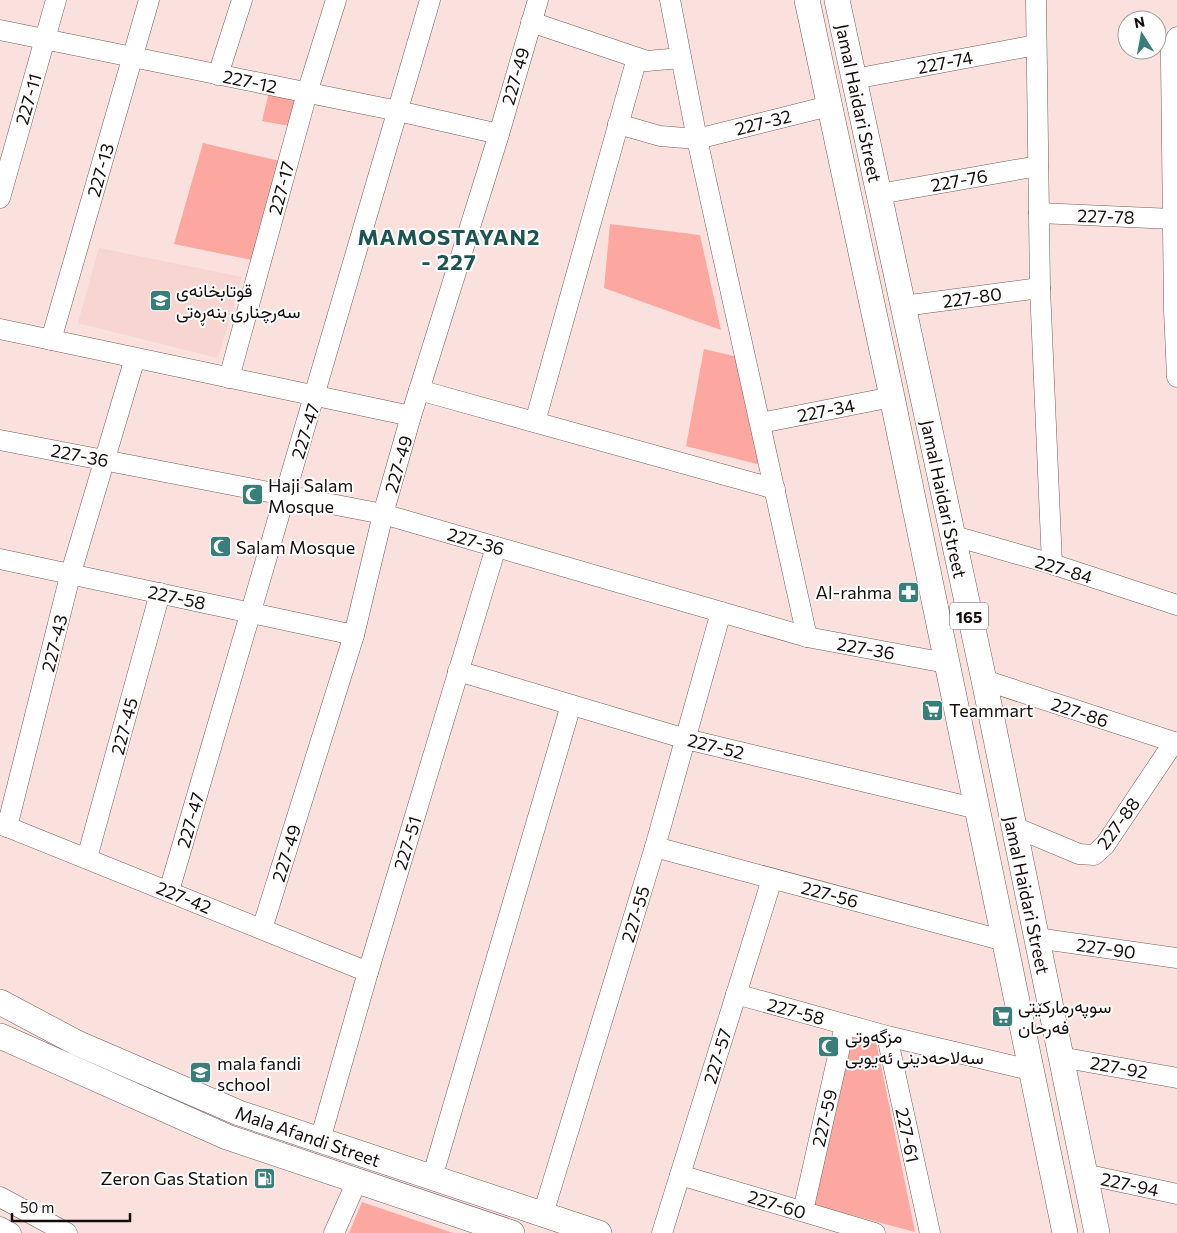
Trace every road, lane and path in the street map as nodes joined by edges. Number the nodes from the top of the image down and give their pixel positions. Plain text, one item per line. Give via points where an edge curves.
1 (56, 0) edge
2 (149, 0) edge
3 (242, 0) edge
4 (336, 0) edge
5 (430, 0) edge
6 (538, 0) edge
7 (670, 0) edge
8 (807, 0) edge
9 (1036, 0) edge
10 (839, 10) edge
11 (531, 22) junction
12 (812, 26) junction
13 (0, 30) edge
14 (1177, 36) edge
15 (44, 39) junction
16 (1036, 45) junction
17 (132, 57) junction
18 (637, 58) junction
19 (681, 58) junction
20 (218, 75) junction
21 (854, 79) junction
22 (307, 93) junction
23 (829, 106) junction
24 (398, 111) junction
25 (618, 124) junction
26 (499, 134) junction
27 (697, 139) junction
28 (1038, 166) junction
29 (879, 194) junction
30 (0, 198) edge
31 (1039, 213) junction
32 (1173, 219) junction
33 (1040, 288) junction
34 (903, 306) junction
35 (0, 329) edge
36 (50, 340) junction
37 (135, 358) junction
38 (1177, 377) edge
39 (229, 378) junction
40 (419, 390) junction
41 (316, 395) junction
42 (892, 397) junction
43 (411, 416) junction
44 (535, 422) junction
45 (761, 423) junction
46 (0, 440) edge
47 (106, 460) junction
48 (775, 489) junction
49 (285, 495) junction
50 (383, 514) junction
51 (951, 535) junction
52 (496, 547) junction
53 (0, 559) edge
54 (1052, 564) junction
55 (70, 576) junction
56 (160, 593) junction
57 (1177, 605) edge
58 (251, 612) junction
59 (721, 612) junction
60 (354, 634) junction
61 (807, 637) junction
62 (946, 663) junction
63 (458, 671) junction
64 (984, 680) junction
65 (571, 705) junction
66 (686, 739) junction
67 (1176, 743) edge
68 (978, 809) junction
69 (4, 825) edge
70 (1014, 835) junction
71 (656, 847) junction
72 (985, 849) junction
73 (87, 858) junction
74 (772, 879) junction
75 (169, 891) junction
76 (262, 929) junction
77 (1036, 938) junction
78 (1005, 941) junction
79 (1177, 958) edge
80 (368, 972) junction
81 (736, 994) junction
82 (0, 1002) edge
83 (845, 1025) junction
84 (0, 1036) edge
85 (887, 1036) junction
86 (77, 1043) junction
87 (1060, 1057) junction
88 (62, 1064) junction
89 (1030, 1070) junction
90 (1177, 1078) edge
91 (320, 1140) junction
92 (1084, 1174) junction
93 (680, 1175) junction
94 (432, 1178) junction
95 (358, 1181) junction
96 (1177, 1194) edge
97 (0, 1198) edge
98 (803, 1211) junction
99 (542, 1214) junction
100 (0, 1227) edge
101 (11, 1233) edge
102 (67, 1233) edge
103 (334, 1233) edge
104 (512, 1233) edge
105 (599, 1233) edge
106 (662, 1233) edge
107 (875, 1233) edge
108 (930, 1233) edge
109 (1065, 1233) edge
110 (1096, 1233) edge

1 - 15 street, 227-11
2 - 17 street, 227-13
3 - 20 street
4 - 22 street, 227-17
5 - 24 street, 227-47
6 - 11 street, 227-49
7 - 19 street
8 - 12 main road, Jamal Haidari Street / 165
9 - 16 street
10 - 12 main road
10 - 21 main road, Jamal Haidari Street / 165
11 - 18 street
11 - 26 street, 227-49
12 - 23 main road, Jamal Haidari Street / 165
13 - 15 street, 227-12
14 - 32 street via 1171,51
15 - 17 street, 227-12
15 - 30 street, 227-11
16 - 21 street, 227-74
16 - 28 street
17 - 20 street, 227-12
17 - 36 street, 227-13
18 - 19 street via 647,61
18 - 25 street
19 - 27 street
20 - 22 street, 227-12
21 - 29 main road, Jamal Haidari Street / 165
22 - 24 street, 227-12
22 - 39 street, 227-17
23 - 27 street, 227-32
23 - 42 main road, Jamal Haidari Street / 165
24 - 26 street, 227-12
24 - 41 street, 227-47
25 - 27 street, 227-32 via 660,136
25 - 44 street
26 - 40 street, 227-49
27 - 45 street
28 - 29 street, 227-76
28 - 31 street
29 - 34 main road, Jamal Haidari Street / 165
31 - 32 street, 227-78
31 - 33 street
32 - 38 street
33 - 34 street, 227-80
33 - 54 street
34 - 51 main road, Jamal Haidari Street / 165
35 - 36 street
36 - 37 street
37 - 39 street
37 - 47 street, 227-43
39 - 41 street
40 - 43 street, 227-49
40 - 44 street
41 - 43 street
41 - 49 street, 227-47
42 - 45 street, 227-34
42 - 62 main road, Jamal Haidari Street / 165
43 - 50 street, 227-49
44 - 48 street
45 - 48 street
46 - 47 street, 227-36
47 - 49 street, 227-36
47 - 55 street, 227-43
48 - 61 street
49 - 50 street, 227-36
49 - 58 street, 227-47
50 - 52 street, 227-36
50 - 60 street, 227-49
51 - 54 street, 227-84
51 - 64 main road, Jamal Haidari Street / 165
52 - 59 street, 227-36
52 - 63 street, 227-51
53 - 55 street, 227-58
54 - 57 street, 227-84
55 - 56 street, 227-58
55 - 69 street, 227-43
56 - 58 street, 227-58
56 - 73 street, 227-45
58 - 60 street, 227-58
58 - 75 street, 227-47
59 - 61 street, 227-36
59 - 66 street, 227-55
60 - 76 street, 227-49
61 - 62 street, 227-36
62 - 68 main road, Jamal Haidari Street / 165
63 - 65 street, 227-52
63 - 80 street, 227-51
64 - 67 street, 227-86
64 - 70 main road, Jamal Haidari Street / 165
65 - 66 street, 227-52
65 - 94 street
66 - 68 street, 227-52
66 - 71 street, 227-55
67 - 70 street, 227-88 via 1105,845 1094,855 1079,854
68 - 72 main road, Jamal Haidari Street / 165
69 - 73 street, 227-42
70 - 72 main road
70 - 77 main road, Jamal Haidari Street / 165
71 - 74 street, 227-56
71 - 99 street, 227-55
72 - 78 main road, Jamal Haidari Street / 165
73 - 75 street, 227-42
74 - 78 street, 227-56
74 - 81 street, 227-57
75 - 76 street, 227-42
76 - 80 street, 227-42
77 - 79 street, 227-90
77 - 87 main road, Jamal Haidari Street / 165
78 - 89 main road, Jamal Haidari Street / 165
80 - 91 street, 227-51
81 - 83 street, 227-58
81 - 93 street, 227-57
82 - 86 main road, Mala Afandi Street
83 - 85 street, 227-58
83 - 98 street, 227-59
84 - 88 main road, Mala Afandi Street
85 - 89 street, 227-58
85 - 108 street, 227-61
86 - 88 main road
86 - 91 main road, Mala Afandi Street via 239,1113
87 - 90 street, 227-92
87 - 92 main road, Jamal Haidari Street / 165
88 - 95 main road, Mala Afandi Street via 227,1137
89 - 109 main road, Jamal Haidari Street / 165
91 - 94 main road, Mala Afandi Street
92 - 96 street, 227-94
92 - 110 main road, Jamal Haidari Street / 165
93 - 98 street, 227-60
93 - 106 street, 227-57
94 - 99 main road, Mala Afandi Street
95 - 103 street
95 - 104 main road, Mala Afandi Street
97 - 102 street
98 - 107 street, 227-60
99 - 105 main road, Mala Afandi Street
100 - 101 street

